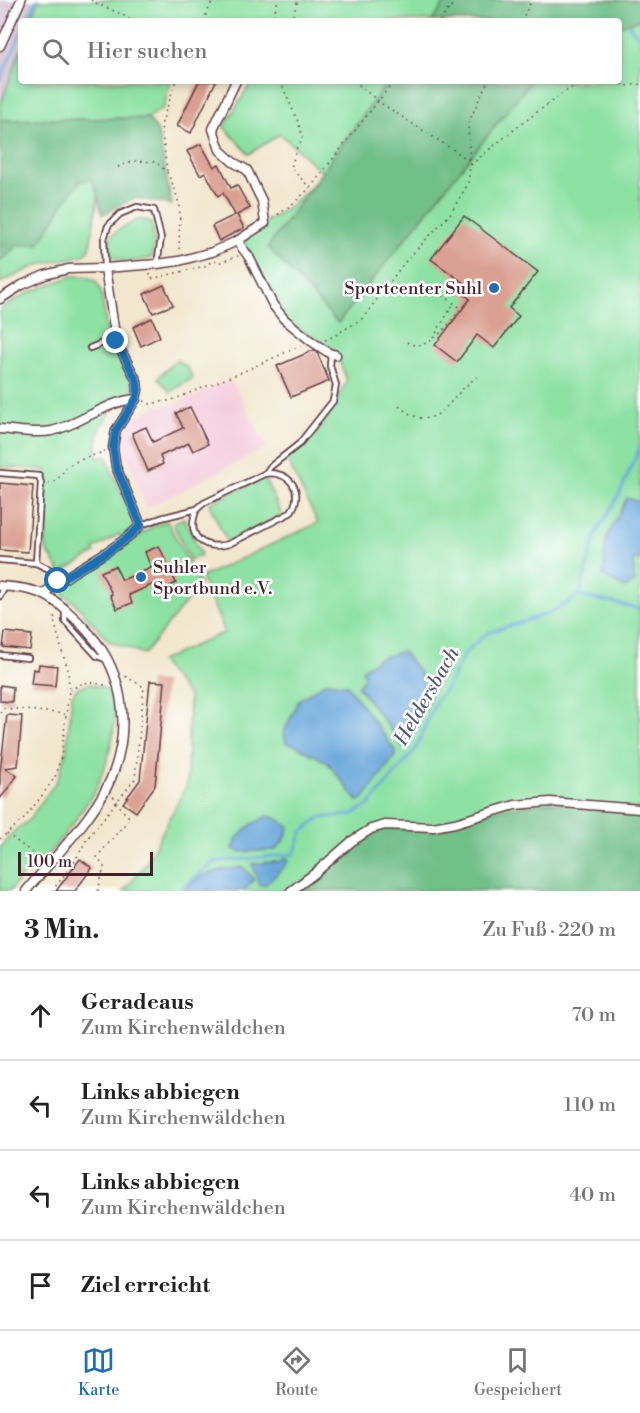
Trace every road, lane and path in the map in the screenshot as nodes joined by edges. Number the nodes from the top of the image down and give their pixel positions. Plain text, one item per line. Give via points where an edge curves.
1 (21, 0) edge
2 (91, 0) edge
3 (213, 0) edge
4 (278, 0) edge
5 (298, 0) edge
6 (456, 0) edge
7 (532, 0) edge
8 (127, 18) edge
9 (204, 18) edge
10 (273, 18) edge
11 (292, 18) edge
12 (442, 18) edge
13 (523, 18) edge
14 (0, 46) edge
15 (175, 84) edge
16 (235, 84) edge
17 (281, 84) edge
18 (358, 84) edge
19 (392, 84) edge
20 (486, 84) edge
21 (579, 84) edge
22 (619, 84) edge
23 (640, 84) edge
24 (379, 102) junction
25 (470, 160) junction
26 (470, 166) junction
27 (118, 167) dead end
28 (167, 172) junction
29 (310, 188) junction
30 (265, 224) junction
31 (237, 242) junction
32 (246, 253) junction
33 (179, 261) junction
34 (157, 264) junction
35 (147, 265) junction
36 (105, 268) junction
37 (442, 296) dead end
38 (0, 299) edge
39 (454, 303) junction
40 (433, 338) junction
41 (116, 341) junction
42 (407, 342) dead end
43 (314, 343) junction
44 (90, 348) dead end
45 (334, 354) joint
46 (482, 375) dead end
47 (136, 399) junction
48 (399, 406) dead end
49 (0, 429) edge
50 (113, 447) junction
51 (0, 473) edge
52 (266, 473) junction
53 (41, 483) junction
54 (197, 509) junction
55 (141, 525) junction
56 (0, 560) edge
57 (36, 563) junction
58 (58, 581) junction
59 (3, 586) edge
60 (43, 594) junction
61 (0, 596) edge
62 (63, 609) junction
63 (0, 656) edge
64 (28, 658) dead end
65 (120, 690) junction
66 (69, 691) junction
67 (0, 713) edge
68 (66, 714) junction
69 (108, 786) junction
70 (640, 809) edge
71 (6, 834) junction
72 (0, 839) edge
73 (48, 865) junction
74 (26, 891) edge
75 (98, 891) edge
76 (291, 891) edge

1 - 14 street
2 - 8 path
3 - 9 path
4 - 10 path
5 - 11 path
6 - 12 path
7 - 13 path
15 - 28 path via 161,125
16 - 30 street via 213,129 220,150 247,170 262,201
17 - 29 path via 302,129 302,141 291,168
18 - 24 path
19 - 24 path
20 - 25 path via 468,124
21 - 26 path
22 - 23 path
24 - 25 path
24 - 29 path
25 - 26 path
26 - 43 path via 468,184 450,214 404,262 363,318
27 - 28 path via 134,161 156,162
28 - 33 path via 180,207
29 - 30 path
30 - 31 street
31 - 32 street
31 - 33 street
32 - 35 path via 152,279
32 - 43 street via 284,319
33 - 34 street
34 - 35 street
34 - 36 lane via 161,238 154,210 137,207 120,214 108,226 104,239
35 - 36 street
36 - 38 street via 68,269 45,275
36 - 41 street
37 - 39 path
39 - 40 path
39 - 40 path via 461,308
40 - 42 path via 416,346
41 - 44 lane
41 - 47 street via 137,381
43 - 45 street
43 - 47 path via 172,400 150,404
45 - 52 lane via 330,366 336,385 333,401 299,444
46 - 48 path via 427,420
47 - 49 street via 123,400 50,431
47 - 50 street via 116,430
50 - 53 path via 68,465 53,483
50 - 55 street via 116,467
51 - 53 lane via 39,477
52 - 54 lane
52 - 54 lane via 282,475 293,483 296,501 290,513 229,544 211,547 202,543 192,527
53 - 57 lane
54 - 55 lane
55 - 58 street
56 - 57 lane
57 - 58 lane via 49,569
58 - 60 street
59 - 60 street
59 - 61 lane
60 - 62 street
62 - 65 street via 95,639
62 - 66 path via 54,614 54,620 68,669
63 - 64 lane
65 - 66 path via 90,682
65 - 69 street via 122,736
66 - 68 path
67 - 68 path via 4,708
68 - 71 path via 55,777 24,819
69 - 73 street
69 - 75 path via 130,818 97,857 104,867
70 - 76 street via 550,802 515,805 433,827 385,825 352,841
71 - 72 path
71 - 73 path
73 - 74 street

